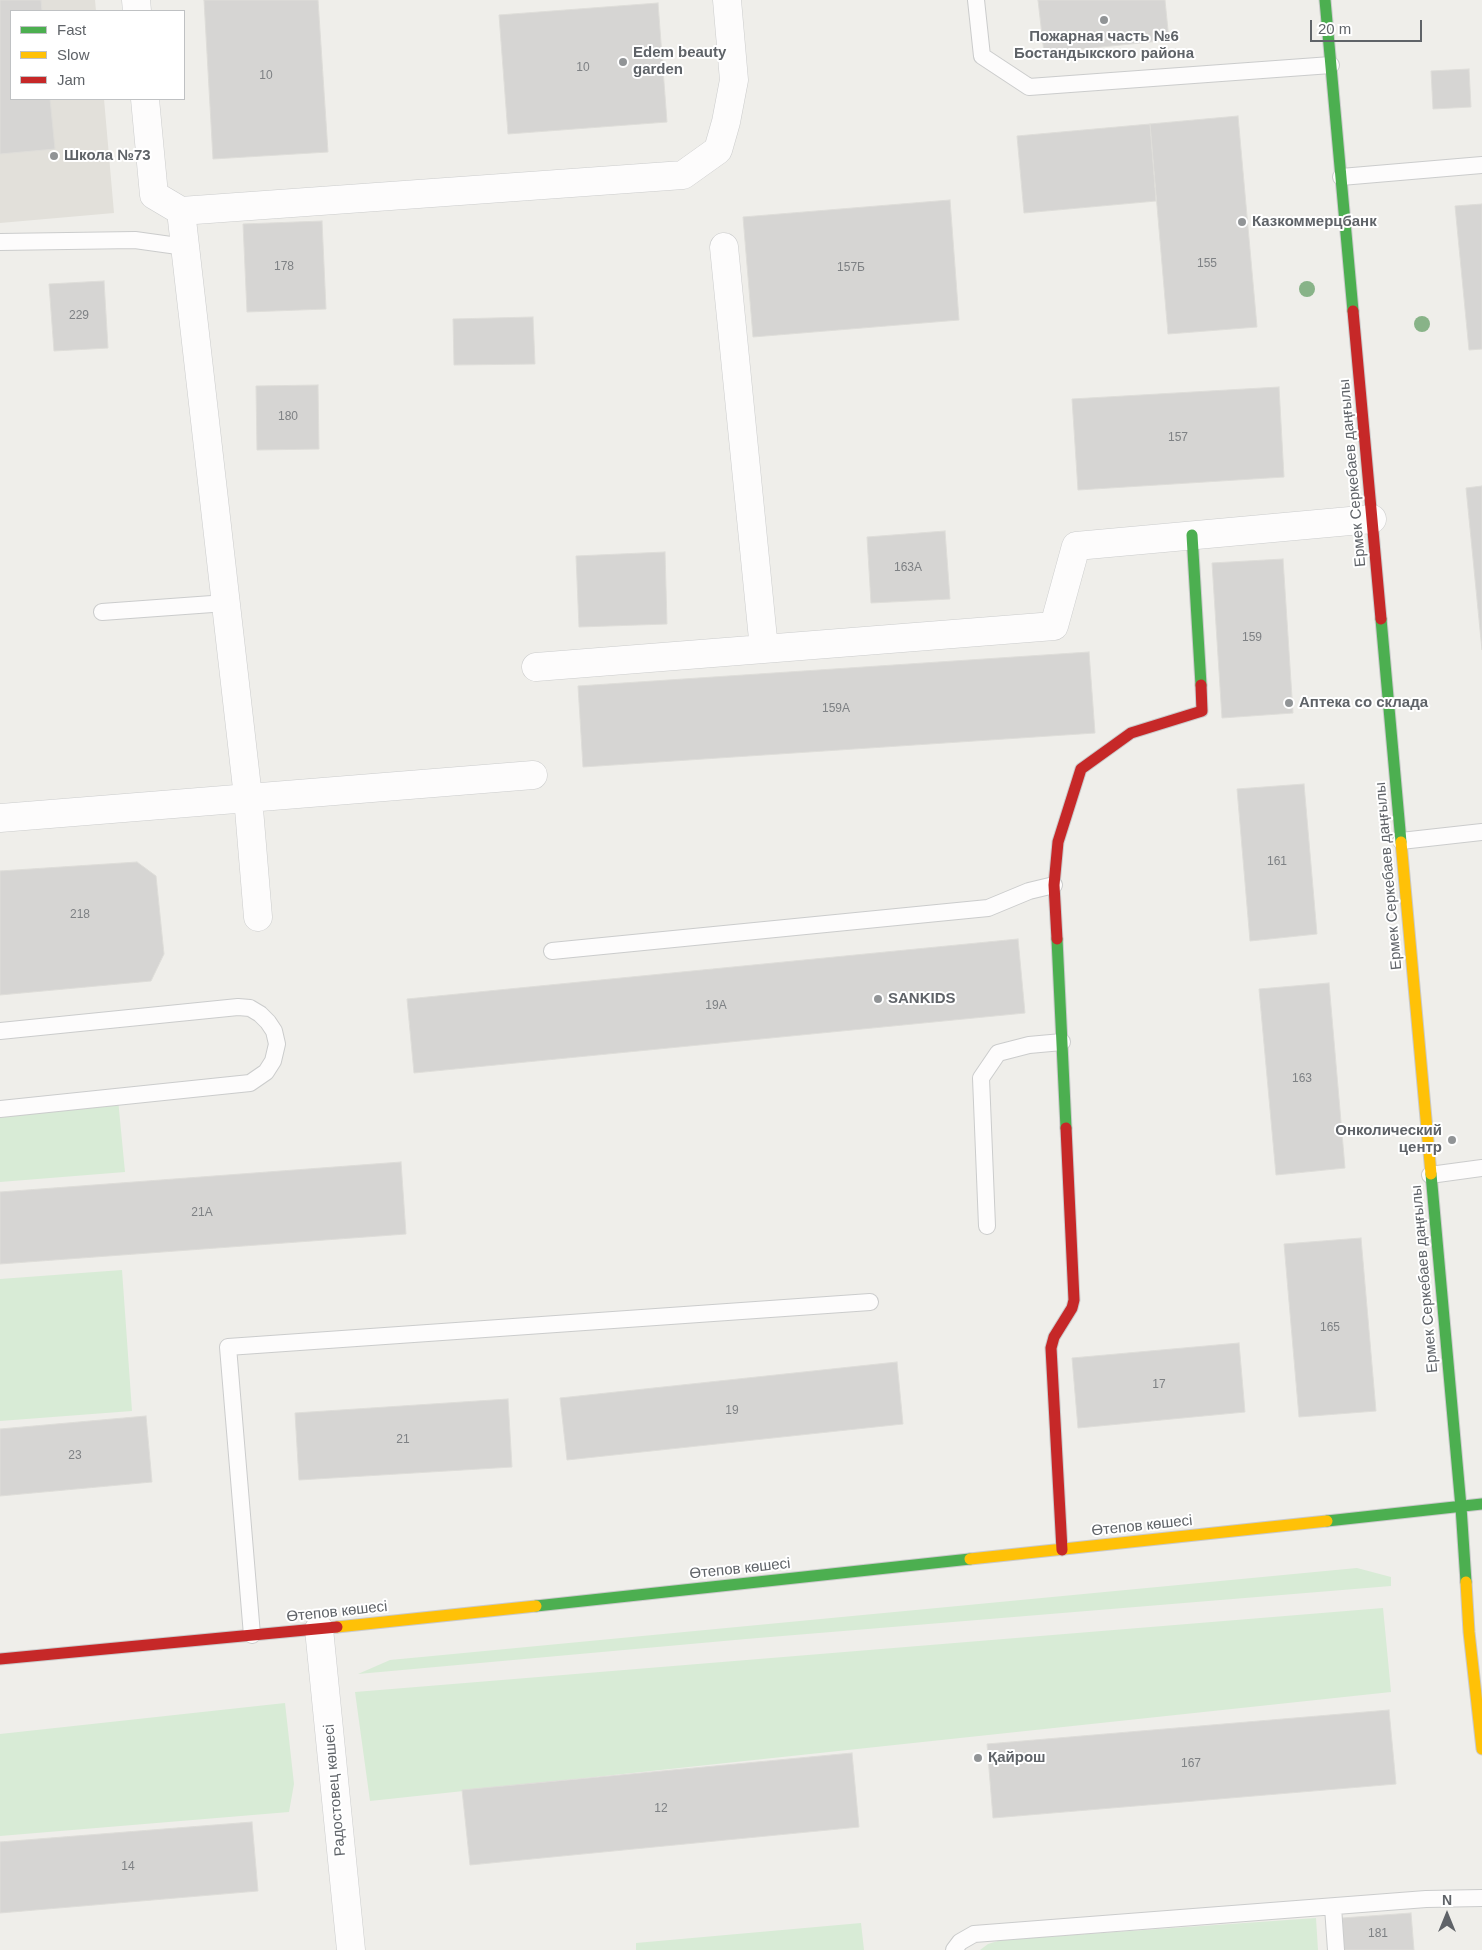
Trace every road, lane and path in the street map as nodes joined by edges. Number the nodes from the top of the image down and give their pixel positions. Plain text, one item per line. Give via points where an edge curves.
1 (726, 0) edge
2 (976, 0) edge
3 (1325, 0) edge
4 (1331, 65) junction
5 (145, 100) edge
6 (1482, 165) edge
7 (1341, 177) junction
8 (181, 212) junction
9 (0, 242) edge
10 (185, 247) junction
11 (724, 247) dead end
12 (1372, 519) junction
13 (1192, 535) junction
14 (226, 603) junction
15 (102, 612) dead end
16 (764, 648) junction
17 (536, 667) dead end
18 (533, 775) dead end
19 (248, 797) junction
20 (0, 818) edge
21 (1482, 832) edge
22 (1401, 841) junction
23 (1054, 884) junction
24 (258, 917) dead end
25 (552, 950) dead end
26 (0, 1031) edge
27 (1062, 1042) junction
28 (0, 1109) edge
29 (1482, 1168) edge
30 (1430, 1175) junction
31 (987, 1226) dead end
32 (870, 1302) dead end
33 (1482, 1504) edge
34 (1461, 1507) junction
35 (1062, 1550) junction
36 (319, 1629) junction
37 (252, 1636) junction
38 (0, 1659) edge
39 (1482, 1749) edge
40 (1482, 1898) edge
41 (1333, 1907) junction
42 (351, 1950) edge
43 (954, 1950) edge
44 (1336, 1950) edge

1 - 8 street via 734,80 726,122 718,150 683,175
2 - 4 lane via 982,56 1028,87
3 - 4 street, Ермек Серкебаев даңғылы
4 - 7 street, Ермек Серкебаев даңғылы
5 - 8 street via 154,195
6 - 7 lane
7 - 12 street, Ермек Серкебаев даңғылы
8 - 10 street
9 - 10 lane via 135,240
10 - 14 street
11 - 16 street
12 - 13 street
12 - 22 street, Ермек Серкебаев даңғылы
13 - 16 street via 1076,546 1054,626
13 - 23 street via 1202,712 1131,733 1081,769 1058,842
14 - 15 lane
14 - 19 street
16 - 17 street
18 - 19 street
19 - 20 street
19 - 24 street
21 - 22 lane
22 - 30 street, Ермек Серкебаев даңғылы
23 - 25 lane via 988,908
23 - 27 street
26 - 28 lane via 238,1007 250,1008 260,1014 274,1032 277,1044 266,1072 250,1082
27 - 31 lane via 1028,1045 998,1053 981,1078
27 - 35 street via 1074,1300 1051,1348
29 - 30 lane
30 - 34 street, Ермек Серкебаев даңғылы
32 - 37 lane via 228,1347
33 - 34 street, Өтепов көшесі
34 - 35 street, Өтепов көшесі
34 - 39 street, Ермек Серкебаев даңғылы via 1469,1632
35 - 36 street, Өтепов көшесі
36 - 37 street, Өтепов көшесі
36 - 42 street, Радостовец көшесі
37 - 38 street, Өтепов көшесі
40 - 41 lane
41 - 43 lane via 974,1934
41 - 44 lane

